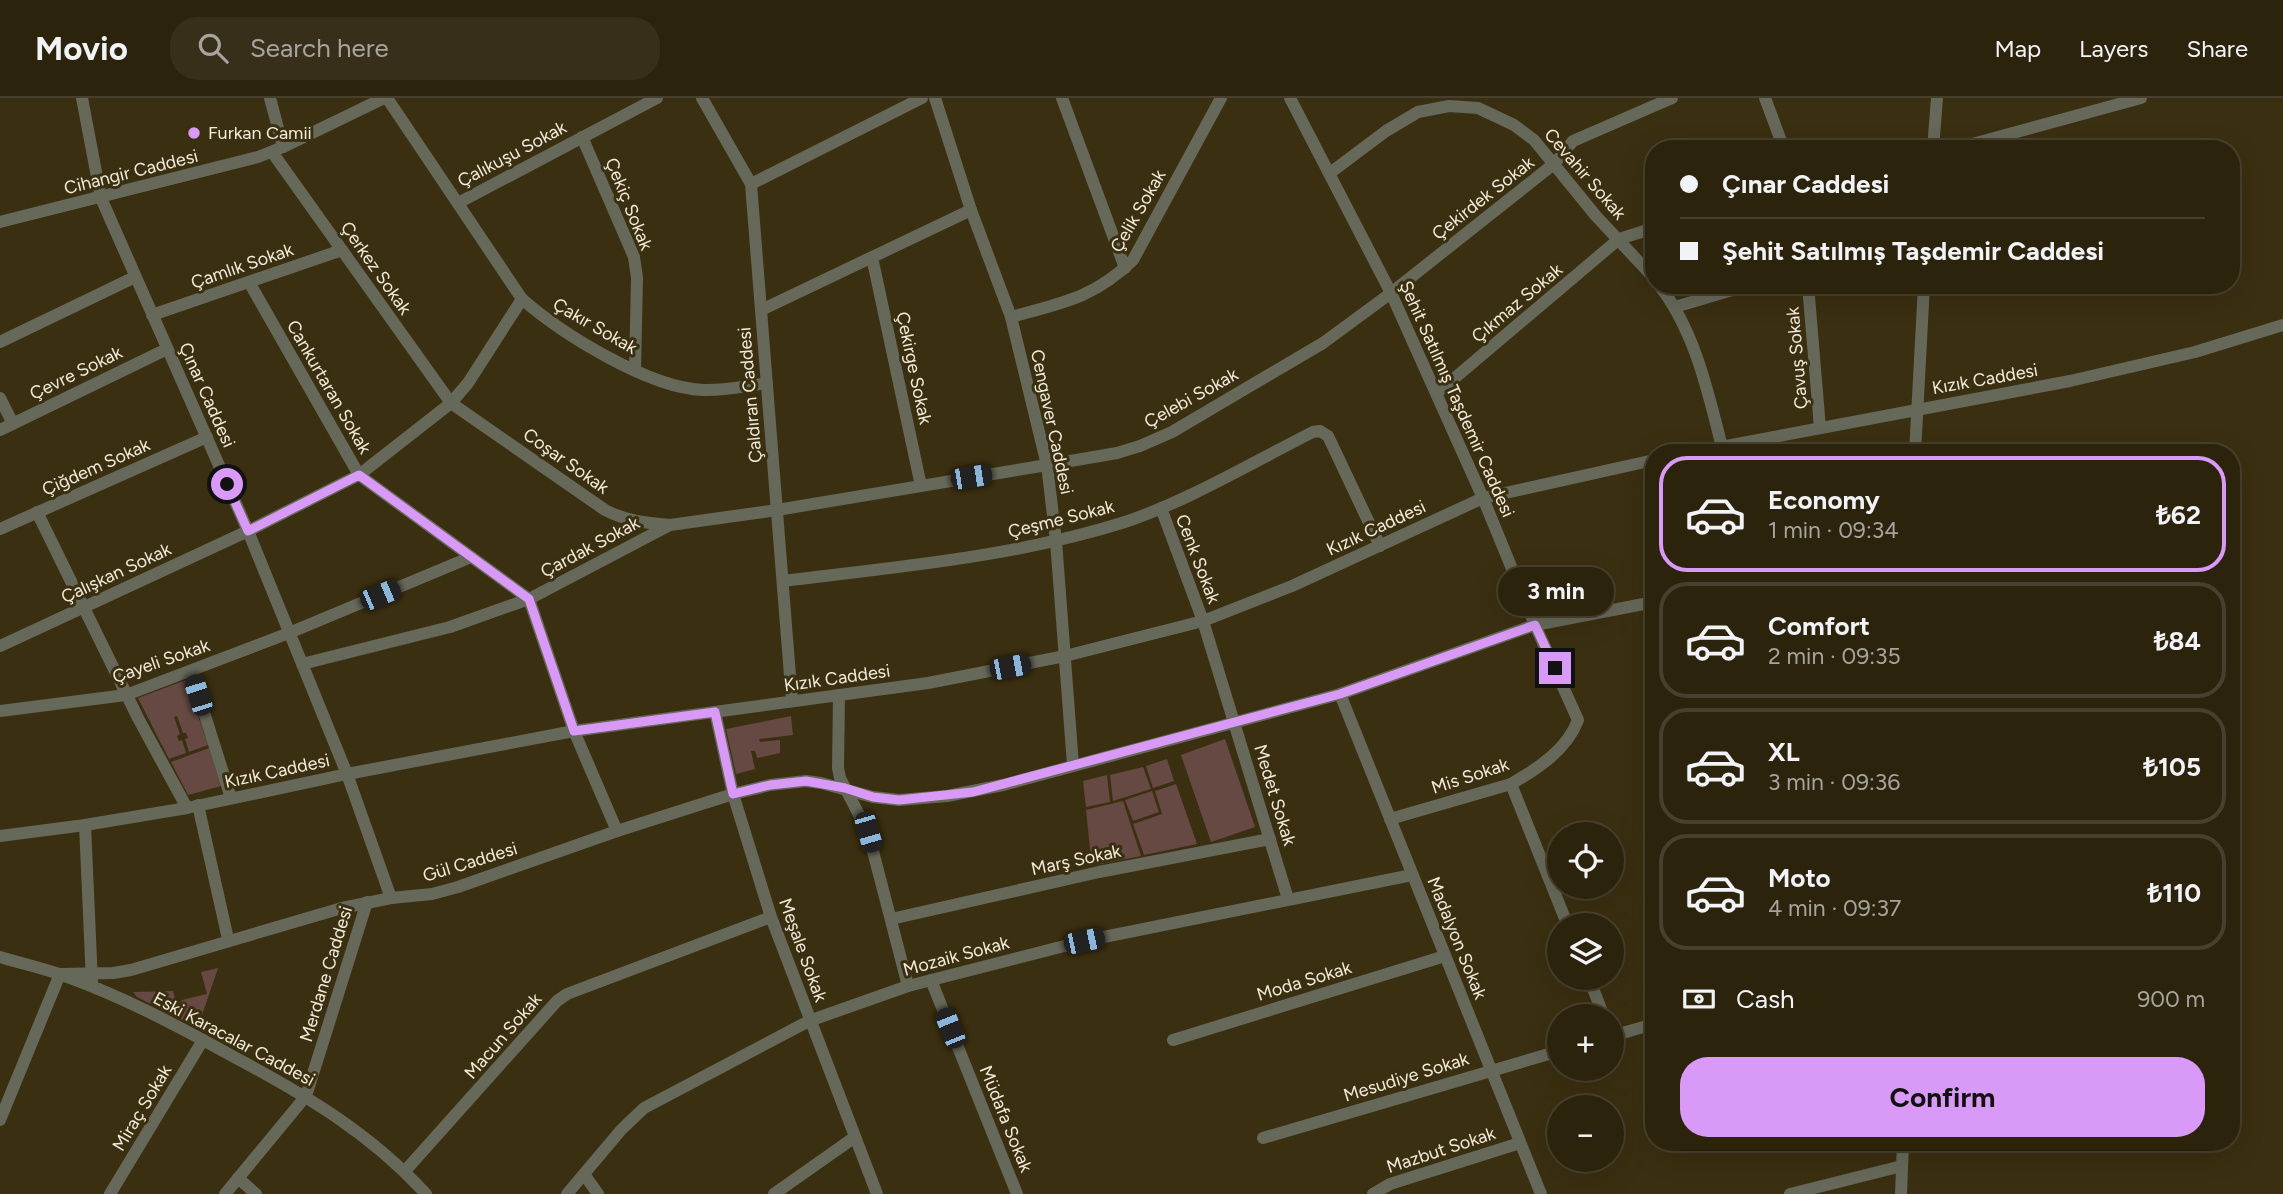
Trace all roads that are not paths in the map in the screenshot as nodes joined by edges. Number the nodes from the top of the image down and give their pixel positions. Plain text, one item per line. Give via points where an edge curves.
1 (82, 98) edge
2 (270, 98) edge
3 (385, 98) edge
4 (657, 98) edge
5 (702, 98) edge
6 (935, 98) edge
7 (1062, 98) edge
8 (1221, 98) edge
9 (1290, 98) edge
10 (1672, 98) edge
11 (1765, 98) edge
12 (1937, 98) edge
13 (2141, 98) edge
14 (913, 100) edge
15 (1472, 102) edge
16 (582, 137) junction
17 (1781, 140) edge
18 (1934, 140) edge
19 (1987, 140) edge
20 (278, 150) junction
21 (1555, 163) junction
22 (1330, 173) junction
23 (751, 184) junction
24 (101, 198) junction
25 (458, 203) junction
26 (971, 210) junction
27 (0, 222) edge
28 (1645, 231) edge
29 (1619, 239) junction
30 (342, 250) junction
31 (872, 257) junction
32 (1125, 268) junction
33 (1645, 268) edge
34 (135, 277) junction
35 (249, 282) junction
36 (1391, 293) junction
37 (1666, 294) edge
38 (1719, 294) edge
39 (1809, 294) edge
40 (1923, 294) edge
41 (522, 299) junction
42 (1675, 307) junction
43 (761, 310) junction
44 (152, 315) junction
45 (1011, 317) junction
46 (2283, 325) edge
47 (0, 342) edge
48 (167, 349) junction
49 (635, 370) junction
50 (767, 383) junction
51 (1437, 393) junction
52 (0, 398) edge
53 (451, 403) junction
54 (1917, 409) junction
55 (13, 424) junction
56 (1820, 428) junction
57 (0, 429) edge
58 (207, 437) junction
59 (1716, 444) edge
60 (1742, 444) edge
61 (1916, 444) edge
62 (1645, 462) edge
63 (1047, 465) junction
64 (359, 475) junction
65 (921, 486) junction
66 (1483, 498) junction
67 (1161, 508) junction
68 (777, 510) junction
69 (37, 513) junction
70 (670, 525) junction
71 (0, 529) edge
72 (248, 531) junction
73 (1056, 541) junction
74 (1380, 546) junction
75 (471, 557) junction
76 (783, 581) junction
77 (529, 599) junction
78 (1645, 604) edge
79 (83, 607) junction
80 (1203, 621) junction
81 (1535, 625) junction
82 (289, 633) junction
83 (0, 646) edge
84 (1065, 656) junction
85 (302, 664) junction
86 (191, 671) junction
87 (1340, 694) junction
88 (127, 695) junction
89 (839, 695) junction
90 (792, 701) junction
91 (0, 711) edge
92 (715, 712) junction
93 (1578, 720) joint
94 (1234, 724) junction
95 (574, 731) junction
96 (1073, 765) junction
97 (347, 774) junction
98 (1511, 784) junction
99 (845, 788) junction
100 (733, 794) junction
101 (231, 798) junction
102 (192, 806) junction
103 (1390, 818) junction
104 (85, 825) junction
105 (617, 831) junction
106 (0, 836) edge
107 (1270, 839) junction
108 (1412, 874) junction
109 (391, 898) junction
110 (1289, 900) junction
111 (367, 902) junction
112 (1563, 913) edge
113 (771, 916) junction
114 (891, 919) junction
115 (228, 939) junction
116 (1445, 956) junction
117 (0, 957) edge
118 (60, 974) junction
119 (92, 980) junction
120 (931, 980) junction
121 (908, 986) junction
122 (809, 1021) junction
123 (1645, 1027) edge
124 (1624, 1033) edge
125 (203, 1040) junction
126 (1173, 1040) dead end
127 (1547, 1054) edge
128 (1491, 1070) junction
129 (6, 1089) edge
130 (306, 1096) junction
131 (0, 1120) edge
132 (855, 1138) junction
133 (1263, 1138) dead end
134 (1520, 1143) junction
135 (1903, 1151) edge
136 (1902, 1166) junction
137 (405, 1171) junction
138 (584, 1174) junction
139 (238, 1178) junction
140 (110, 1194) edge
141 (225, 1194) edge
142 (256, 1194) edge
143 (426, 1194) edge
144 (567, 1194) edge
145 (597, 1194) edge
146 (774, 1194) edge
147 (877, 1194) edge
148 (1017, 1194) edge
149 (1373, 1194) edge
150 (1541, 1194) edge
151 (1790, 1194) edge
152 (1901, 1194) edge

1 - 24 street, Çınar Caddesi
2 - 20 street, Çerkez Sokak
3 - 20 street, Cihangir Caddesi
3 - 25 street, Çakır Sokak
4 - 16 street, Çalıkuşu Sokak
5 - 23 street, Çaldıran Caddesi
6 - 26 street, Cengaver Caddesi
7 - 32 street
8 - 32 street, Çelik Sokak
9 - 22 street, Şehit Satılmış Taşdemir Caddesi
10 - 21 street, Çekirdek Sokak via 1573,141
11 - 17 street
12 - 18 street
13 - 19 street
14 - 23 street
15 - 21 street, Cevahir Sokak via 1524,131
15 - 22 street, Cevahir Sokak via 1418,112
16 - 25 street, Çalıkuşu Sokak
16 - 49 street, Çekiç Sokak via 634,257
20 - 24 street, Cihangir Caddesi
20 - 30 street, Çerkez Sokak
21 - 29 street, Cevahir Sokak
21 - 36 street, Çekirdek Sokak
22 - 36 street, Şehit Satılmış Taşdemir Caddesi
23 - 43 street, Çaldıran Caddesi
24 - 27 street, Cihangir Caddesi
24 - 34 street, Çınar Caddesi
25 - 41 street, Çakır Sokak
26 - 31 street
26 - 45 street, Cengaver Caddesi
28 - 29 street
29 - 33 street, Cevahir Sokak
29 - 51 street, Çıkmaz Sokak
30 - 35 street, Çamlık Sokak
30 - 53 street, Çerkez Sokak
31 - 43 street
31 - 65 street, Çekirge Sokak
32 - 45 street, Çelik Sokak via 1088,294
34 - 44 street, Çınar Caddesi
34 - 47 street
35 - 44 street, Çamlık Sokak
35 - 64 street, Cankurtaran Sokak
36 - 51 street, Şehit Satılmış Taşdemir Caddesi
36 - 63 street, Çelebi Sokak via 1323,343 1172,432 1117,453
37 - 42 street
38 - 42 street
39 - 56 street, Çavuş Sokak
40 - 54 street
41 - 49 street, Çakır Sokak via 561,330
41 - 53 street, Çalışkan Sokak
42 - 59 street via 1703,376
43 - 50 street, Çaldıran Caddesi
44 - 48 street, Çınar Caddesi
45 - 63 street, Cengaver Caddesi
46 - 54 street, Kızık Caddesi via 2070,382
48 - 55 street, Çevre Sokak
48 - 58 street, Çınar Caddesi
49 - 50 street, Çakır Sokak via 704,391
50 - 68 street, Çaldıran Caddesi
51 - 66 street, Şehit Satılmış Taşdemir Caddesi
52 - 55 street
53 - 64 street, Çalışkan Sokak
53 - 70 street, Coşar Sokak via 605,510 640,523
54 - 56 street, Kızık Caddesi
54 - 61 street
55 - 57 street, Çevre Sokak
56 - 60 street, Kızık Caddesi
58 - 69 street, Çiğdem Sokak
58 - 72 street, Çınar Caddesi
62 - 66 street, Kızık Caddesi
63 - 65 street, Çelebi Sokak
63 - 73 street, Cengaver Caddesi
64 - 72 street, Çalışkan Sokak
64 - 75 street, Cankurtaran Sokak
65 - 68 street, Çelebi Sokak
66 - 74 street, Kızık Caddesi
66 - 81 street, Şehit Satılmış Taşdemir Caddesi
67 - 73 street, Çeşme Sokak
67 - 74 street, Çeşme Sokak via 1320,431 1328,436
67 - 80 street, Cenk Sokak
68 - 70 street, Çardak Sokak
68 - 76 street, Çaldıran Caddesi
69 - 71 street, Çiğdem Sokak
69 - 79 street
70 - 77 street, Çardak Sokak
72 - 79 street, Çalışkan Sokak
72 - 82 street, Çınar Caddesi
73 - 76 street, Çeşme Sokak via 951,560
73 - 84 street, Cengaver Caddesi
74 - 80 street, Kızık Caddesi
75 - 77 street, Cankurtaran Sokak
75 - 82 street, Çayeli Sokak
76 - 90 street, Çaldıran Caddesi
77 - 85 street, Çardak Sokak via 450,627
77 - 95 street
78 - 81 street, Gül Caddesi
79 - 83 street, Çalışkan Sokak
79 - 88 street
80 - 84 street, Kızık Caddesi
80 - 94 street, Medet Sokak
81 - 87 street, Gül Caddesi
81 - 93 street, Şehit Satılmış Taşdemir Caddesi
82 - 85 street, Çınar Caddesi
82 - 86 street, Çayeli Sokak
84 - 89 street, Kızık Caddesi
84 - 96 street, Cengaver Caddesi
85 - 97 street, Çınar Caddesi
86 - 88 street, Çayeli Sokak
86 - 101 street
87 - 94 street, Gül Caddesi
87 - 103 street, Madalyon Sokak
88 - 91 street, Çayeli Sokak
88 - 102 street
89 - 90 street, Kızık Caddesi
89 - 99 street via 838,768
90 - 92 street, Kızık Caddesi
92 - 95 street, Kızık Caddesi
92 - 100 street, Meşale Sokak
93 - 98 street, Mis Sokak via 1562,747
94 - 96 street, Gül Caddesi
94 - 107 street, Medet Sokak
95 - 97 street, Kızık Caddesi
95 - 105 street
96 - 99 street, Gül Caddesi via 973,792 913,800 873,797
97 - 101 street, Kızık Caddesi
97 - 109 street, Çınar Caddesi
98 - 103 street, Mis Sokak
98 - 112 street
99 - 100 street, Gül Caddesi via 806,781
99 - 114 street via 868,832
100 - 105 street, Gül Caddesi
100 - 113 street, Meşale Sokak
101 - 102 street, Kızık Caddesi
102 - 104 street, Kızık Caddesi
102 - 115 street
103 - 108 street, Madalyon Sokak
104 - 106 street, Kızık Caddesi
104 - 119 street
105 - 109 street, Gül Caddesi via 458,887
107 - 110 street, Medet Sokak
107 - 114 street, Marş Sokak
108 - 110 street, Mozaik Sokak
108 - 116 street, Madalyon Sokak
109 - 111 street, Gül Caddesi
110 - 120 street, Mozaik Sokak via 1084,941
111 - 115 street, Gül Caddesi
111 - 130 street, Merdane Caddesi
113 - 122 street, Meşale Sokak
113 - 137 street, Macun Sokak via 567,993
114 - 121 street
115 - 119 street, Gül Caddesi
116 - 126 street, Moda Sokak
116 - 128 street, Madalyon Sokak
117 - 118 street, Eski Karacalar Caddesi
118 - 119 street, Eski Karacalar Caddesi
118 - 129 street
119 - 125 street, Eski Karacalar Caddesi
120 - 121 street, Mozaik Sokak
120 - 148 street, Müdafa Sokak
121 - 122 street, Mozaik Sokak
122 - 132 street, Meşale Sokak
122 - 138 street, Mozaik Sokak via 644,1108
123 - 124 street
125 - 130 street, Eski Karacalar Caddesi
125 - 140 street, Miraç Sokak
127 - 128 street, Mesudiye Sokak
128 - 133 street, Mesudiye Sokak
128 - 134 street, Madalyon Sokak
129 - 131 street
130 - 137 street, Eski Karacalar Caddesi
130 - 139 street, Merdane Caddesi
132 - 146 street
132 - 147 street, Meşale Sokak
134 - 149 street, Mazbut Sokak via 1390,1184
134 - 150 street, Madalyon Sokak
135 - 136 street
136 - 151 street
136 - 152 street
137 - 143 street, Eski Karacalar Caddesi
138 - 144 street, Mozaik Sokak
138 - 145 street
139 - 141 street, Merdane Caddesi
139 - 142 street

